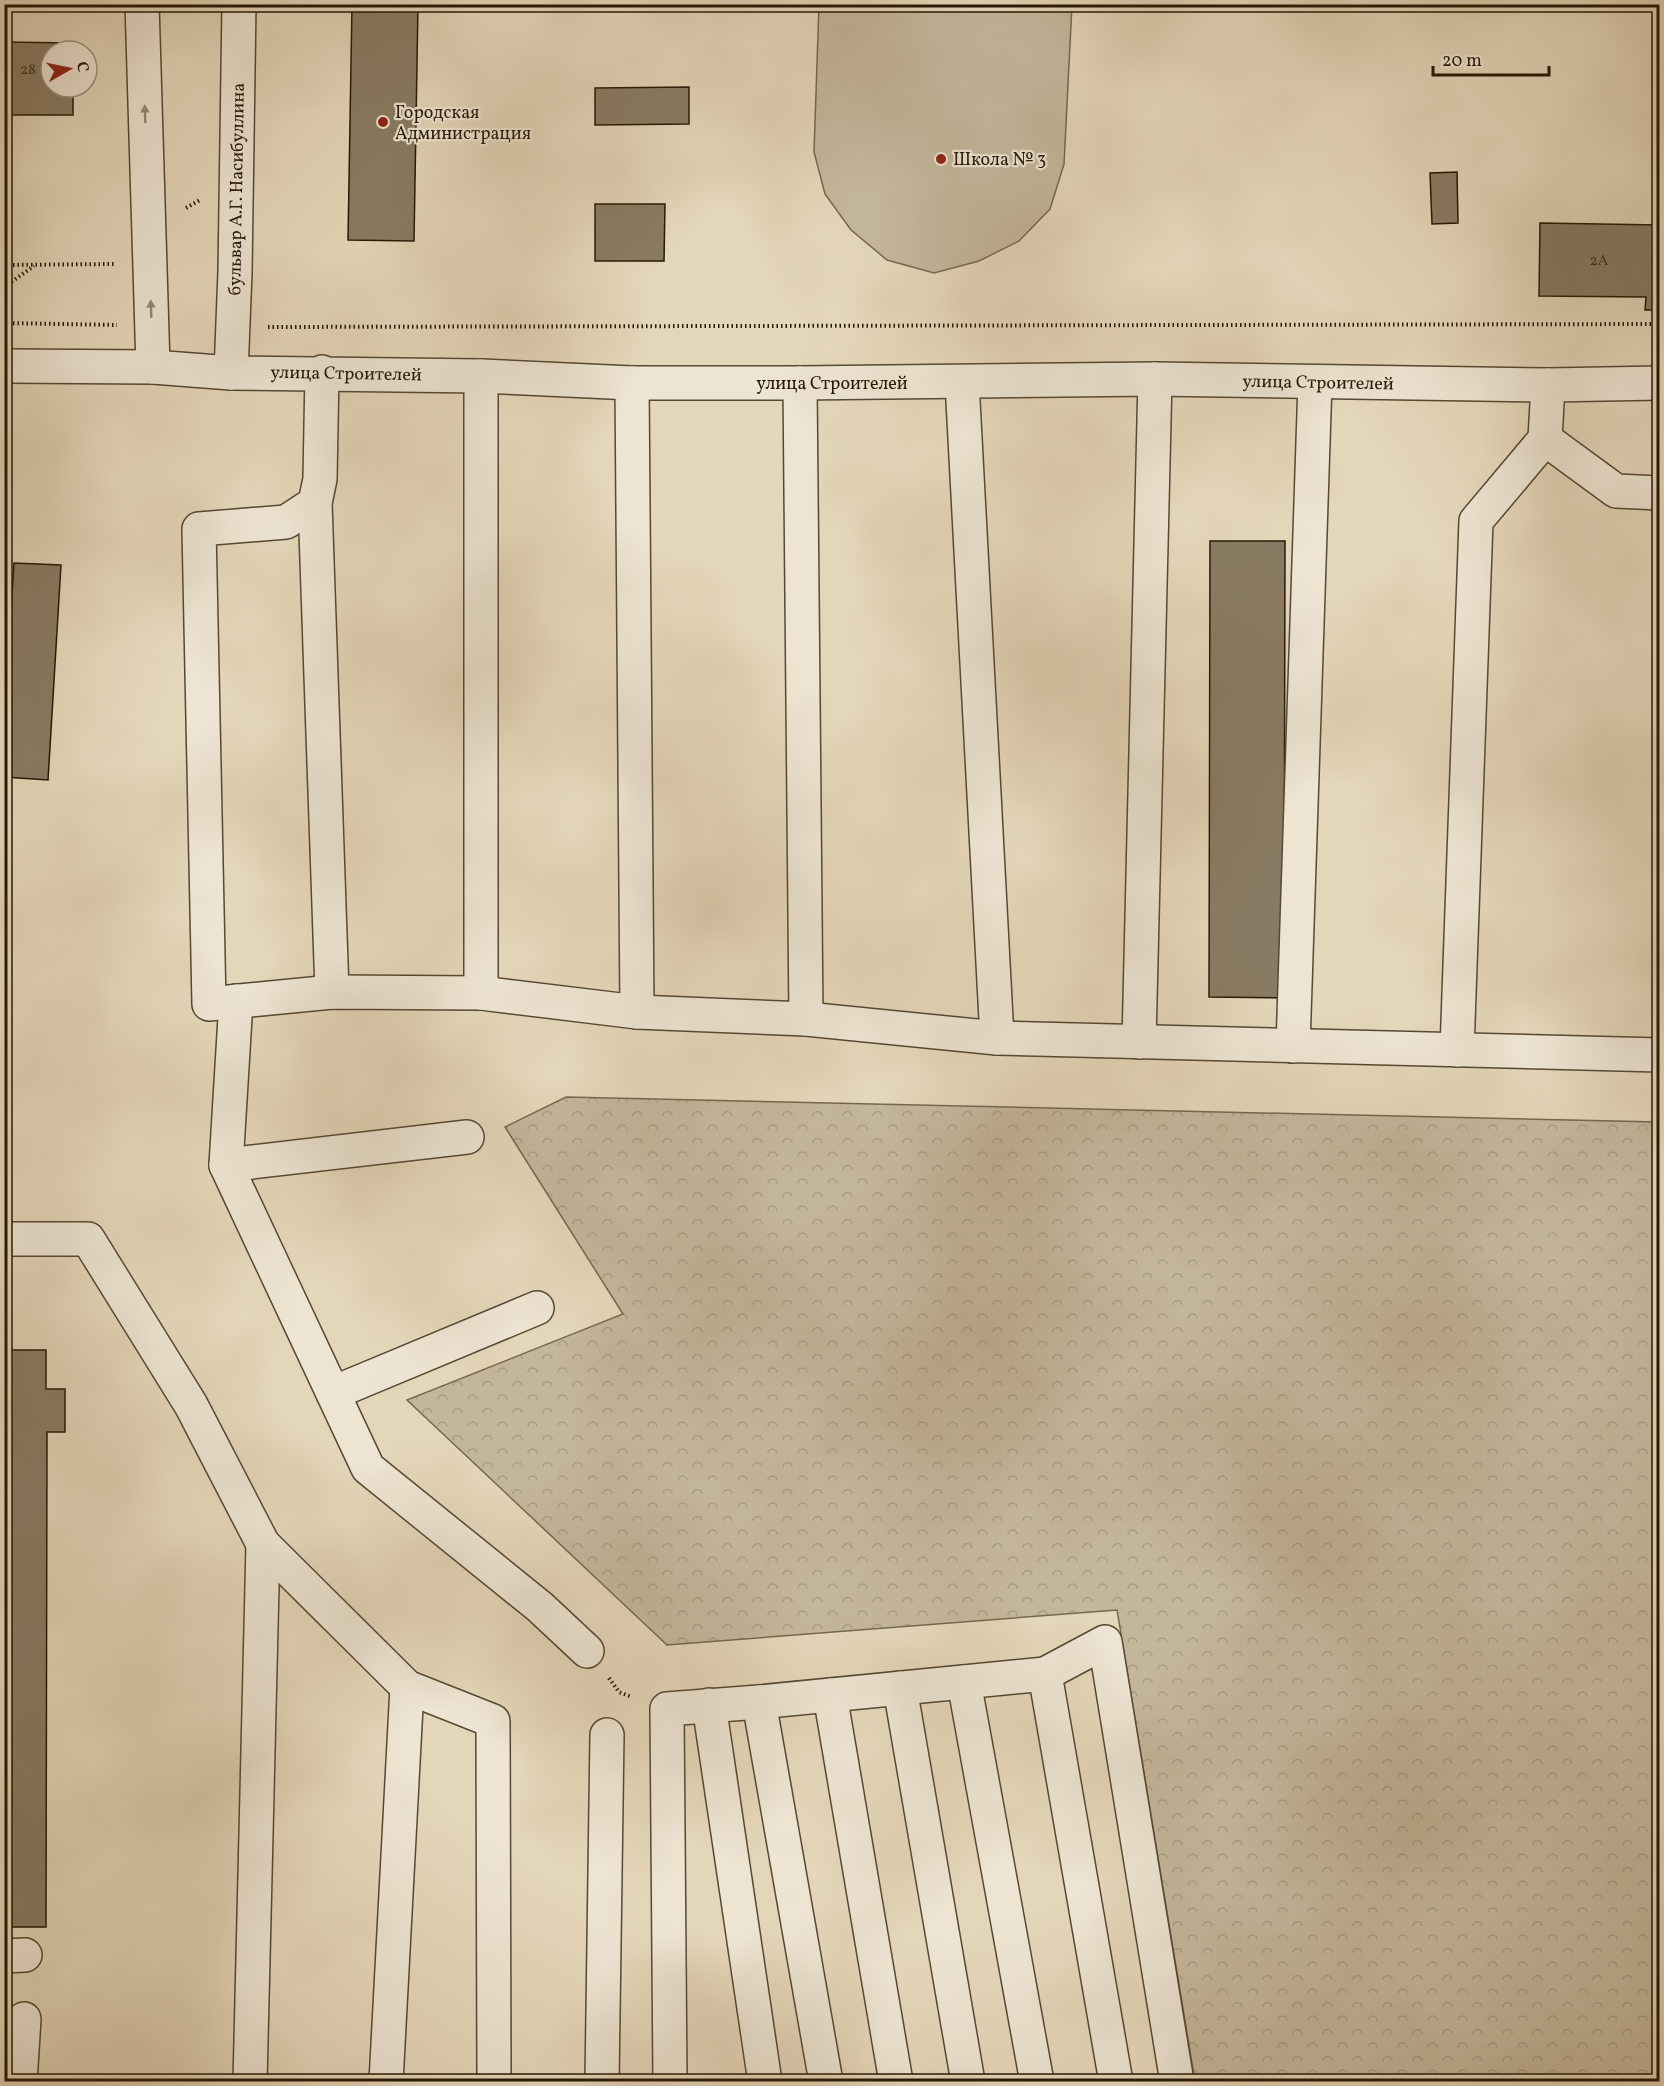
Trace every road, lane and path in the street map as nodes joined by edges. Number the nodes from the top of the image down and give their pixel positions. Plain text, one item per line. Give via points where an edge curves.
1 (142, 4) edge
2 (239, 4) edge
3 (236, 177) junction
4 (148, 231) junction
5 (35, 266) dead end
6 (4, 287) edge
7 (4, 323) edge
8 (1659, 324) edge
9 (152, 326) junction
10 (233, 327) junction
11 (4, 366) edge
12 (153, 367) junction
13 (321, 372) junction
14 (231, 373) junction
15 (481, 376) junction
16 (1155, 379) junction
17 (962, 382) junction
18 (1315, 382) junction
19 (632, 383) junction
20 (800, 383) junction
21 (1659, 383) edge
22 (1548, 385) junction
23 (1545, 440) junction
24 (1659, 492) edge
25 (315, 503) junction
26 (332, 992) junction
27 (481, 993) junction
28 (236, 1001) junction
29 (637, 1012) junction
30 (806, 1019) junction
31 (997, 1038) junction
32 (1139, 1042) junction
33 (1293, 1046) junction
34 (1457, 1050) junction
35 (1659, 1055) edge
36 (467, 1137) dead end
37 (226, 1165) junction
38 (4, 1239) edge
39 (537, 1308) dead end
40 (333, 1393) junction
41 (263, 1544) junction
42 (587, 1651) dead end
43 (1045, 1674) junction
44 (964, 1682) junction
45 (407, 1687) junction
46 (900, 1688) junction
47 (830, 1695) junction
48 (759, 1702) junction
49 (709, 1705) junction
50 (607, 1735) dead end
51 (750, 1987) junction
52 (24, 2019) dead end
53 (20, 2082) edge
54 (250, 2082) edge
55 (386, 2082) edge
56 (494, 2082) edge
57 (602, 2082) edge
58 (670, 2082) edge
59 (751, 2082) edge
60 (765, 2082) edge
61 (826, 2082) edge
62 (896, 2082) edge
63 (968, 2082) edge
64 (1037, 2082) edge
65 (1116, 2082) edge
66 (1177, 2082) edge

4 -> 1 street
2 - 3 street, бульвар А.Г. Насибуллина
3 - 4 path
3 - 10 street, бульвар А.Г. Насибуллина
9 -> 4 street
5 - 6 path
7 - 9 path
8 - 10 path
9 - 12 street
10 - 14 street, бульвар А.Г. Насибуллина
11 - 12 street, улица Строителей
12 - 14 street, улица Строителей
13 - 14 street, улица Строителей
13 - 15 street, улица Строителей
13 - 25 street via 320,479
15 - 19 street, улица Строителей
15 - 27 street
16 - 17 street, улица Строителей
16 - 18 street, улица Строителей
16 - 32 street
17 - 20 street, улица Строителей
17 - 31 street
18 - 22 street, улица Строителей
18 - 33 street
19 - 20 street, улица Строителей
19 - 29 street
20 - 30 street
21 - 22 street, улица Строителей
22 - 23 street
23 - 24 street via 1616,491
23 - 34 street via 1476,521
25 - 26 street
25 - 28 street via 286,522 199,529 208,1004
26 - 27 street
26 - 28 street
27 - 29 street
28 - 37 street
29 - 30 street
30 - 31 street
31 - 32 street
32 - 33 street
33 - 34 street
34 - 35 street
36 - 37 street
37 - 40 street
38 - 41 street via 88,1239 191,1405
39 - 40 street
40 - 42 street via 368,1468 540,1607
41 - 45 street
41 - 54 street
43 - 44 street
43 - 65 street
43 - 66 street via 1105,1642
44 - 46 street
44 - 64 street
45 - 55 street
45 - 56 street via 493,1721
46 - 47 street
46 - 63 street
47 - 48 street
47 - 62 street
48 - 49 street
48 - 61 street
49 - 51 street
49 - 58 street via 667,1709
50 - 57 street
51 - 59 street
51 - 60 street
52 - 53 street

